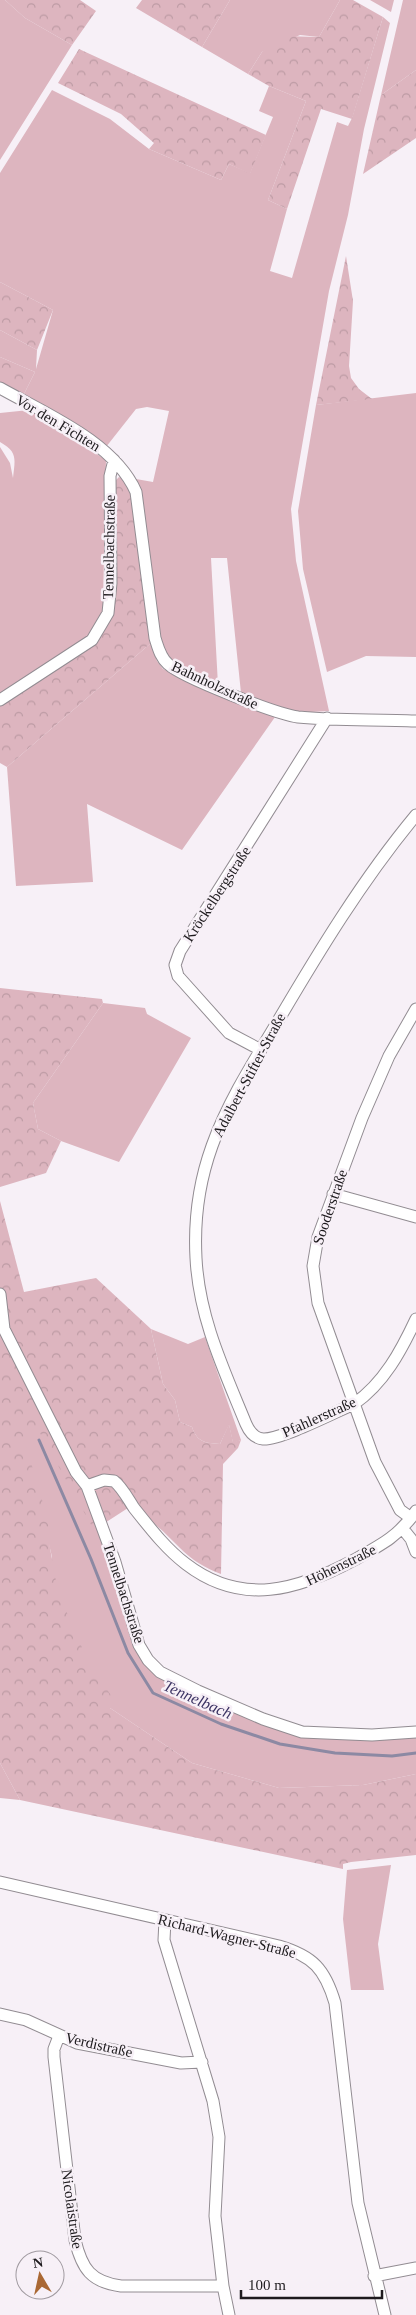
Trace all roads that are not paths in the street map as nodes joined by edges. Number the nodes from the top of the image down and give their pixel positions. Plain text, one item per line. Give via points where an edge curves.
1 (0, 388) edge
2 (114, 460) junction
3 (0, 700) edge
4 (327, 718) junction
5 (416, 721) edge
6 (416, 815) edge
7 (416, 1010) edge
8 (261, 1050) junction
9 (333, 1194) junction
10 (416, 1217) edge
11 (0, 1294) edge
12 (416, 1319) edge
13 (354, 1404) junction
14 (246, 1424) joint
15 (87, 1486) junction
16 (414, 1514) edge
17 (403, 1529) junction
18 (416, 1552) edge
19 (416, 1732) edge
20 (0, 1882) edge
21 (165, 1920) junction
22 (0, 2014) edge
23 (59, 2036) junction
24 (202, 2062) junction
25 (416, 2268) edge
26 (374, 2276) junction
27 (222, 2286) junction
28 (229, 2315) edge
29 (385, 2315) edge

1 - 2 street, Vor den Fichten via 70,428
2 - 3 street, Tennelbachstraße via 110,476 111,583 108,613 92,640
2 - 4 street, Bahnholzstraße via 136,492 155,638 167,664 278,714
4 - 5 street, Bahnholzstraße
4 - 8 street, Kröckelbergstraße via 180,950 175,965 178,976 229,1033
6 - 8 street, Adalbert-Stifter-Straße via 348,907
7 - 9 street, Sooderstraße via 389,1056
8 - 14 street, Adalbert-Stifter-Straße via 225,1114 211,1148 196,1230 197,1279 205,1320
9 - 10 street
9 - 13 street, Sooderstraße via 315,1247 313,1279 318,1303
11 - 15 street, Tennelbachstraße via 4,1329 76,1472
12 - 13 street, Pfahlerstraße via 384,1374 372,1390
13 - 14 street, Pfahlerstraße via 270,1438 254,1436
13 - 16 street, Sooderstraße via 382,1477 400,1510
15 - 17 street, Höhenstraße via 104,1480 114,1481 168,1548 188,1565 212,1578 252,1589 279,1589 319,1578 391,1539
15 - 19 street, Tennelbachstraße via 115,1562 139,1645 160,1672 263,1719 302,1732 372,1735
16 - 17 street, Höhenstraße
17 - 18 street
20 - 21 street, Richard-Wagner-Straße
21 - 24 street via 164,1940
21 - 26 street, Richard-Wagner-Straße via 296,1951 320,1969 329,1982 335,2002 358,2203
22 - 23 street, Verdistraße via 26,2020
23 - 24 street, Verdistraße via 78,2044 172,2061
23 - 27 street, Nicolaistraße via 54,2057 75,2240 84,2268 106,2284 121,2286
24 - 27 street via 219,2137 216,2216
25 - 26 street
26 - 29 street, Richard-Wagner-Straße
27 - 28 street

